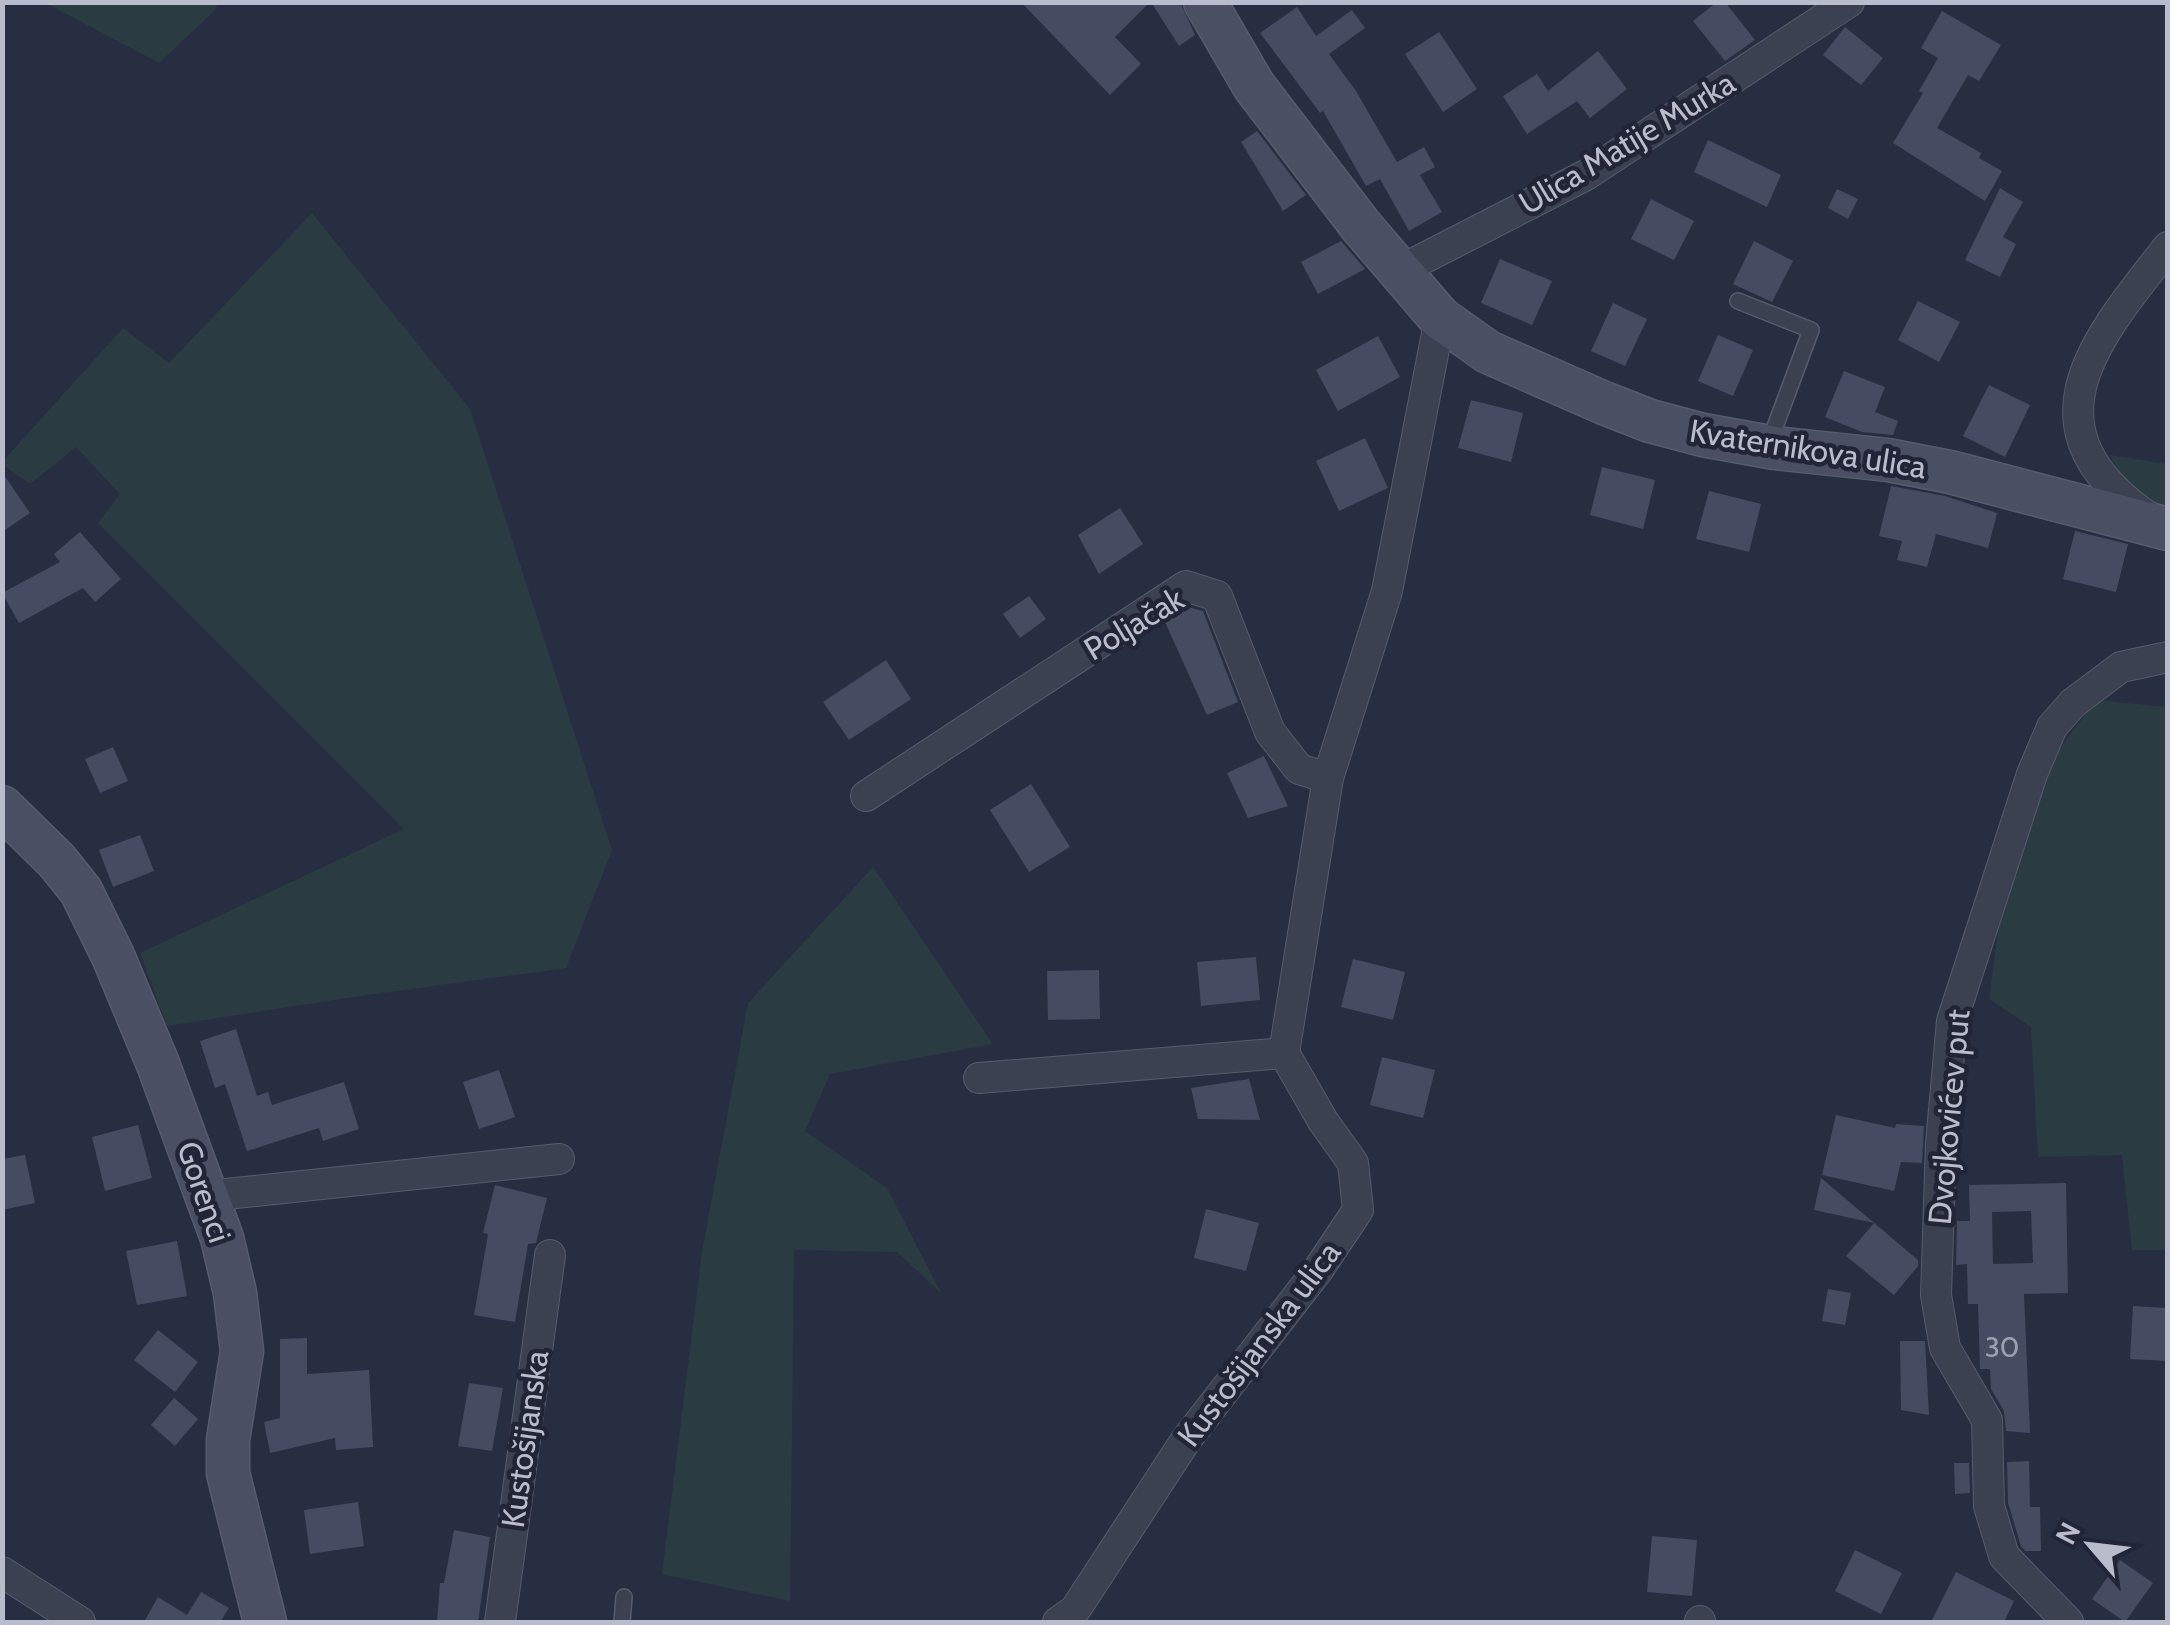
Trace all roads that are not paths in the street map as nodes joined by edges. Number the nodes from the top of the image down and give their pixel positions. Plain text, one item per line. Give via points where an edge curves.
1 (1205, 2) edge
2 (1849, 2) edge
3 (2168, 247) edge
4 (1399, 271) junction
5 (1738, 301) dead end
6 (1440, 318) junction
7 (1767, 446) junction
8 (2166, 528) edge
9 (2168, 658) edge
10 (1328, 778) junction
11 (866, 796) dead end
12 (2, 807) edge
13 (1284, 1053) junction
14 (979, 1078) dead end
15 (559, 1158) dead end
16 (207, 1196) junction
17 (550, 1255) dead end
18 (2, 1572) edge
19 (624, 1596) dead end
20 (80, 1622) edge
21 (265, 1622) edge
22 (500, 1622) edge
23 (622, 1622) edge
24 (1058, 1622) edge
25 (2068, 1622) edge

1 - 4 street, Kvaternikova ulica via 1254,86
2 - 4 street, Ulica Matije Murka via 1586,176
3 - 8 street via 2109,325 2078,394 2080,434 2090,458 2102,476
4 - 6 street, Kvaternikova ulica
5 - 7 lane via 1811,330
6 - 7 street, Kvaternikova ulica via 1488,352 1604,403 1703,435
6 - 10 street via 1387,591
7 - 8 street, Kvaternikova ulica via 1950,472
9 - 25 street, Dvojkovićev put via 2121,667 2052,727 1952,1021 1936,1295 1945,1348 1987,1420 1990,1506 2004,1556
10 - 11 street, Poljačak via 1299,768 1270,732 1217,596 1186,586
10 - 13 street
12 - 16 street, Gorenci via 81,891 144,1029
13 - 14 street
13 - 24 street, Kustošijanska ulica via 1353,1163 1358,1210 1186,1440 1074,1610
15 - 16 street
16 - 21 street, Gorenci via 240,1324 228,1474
17 - 22 street, Kustošijanska
18 - 20 street
19 - 23 lane

